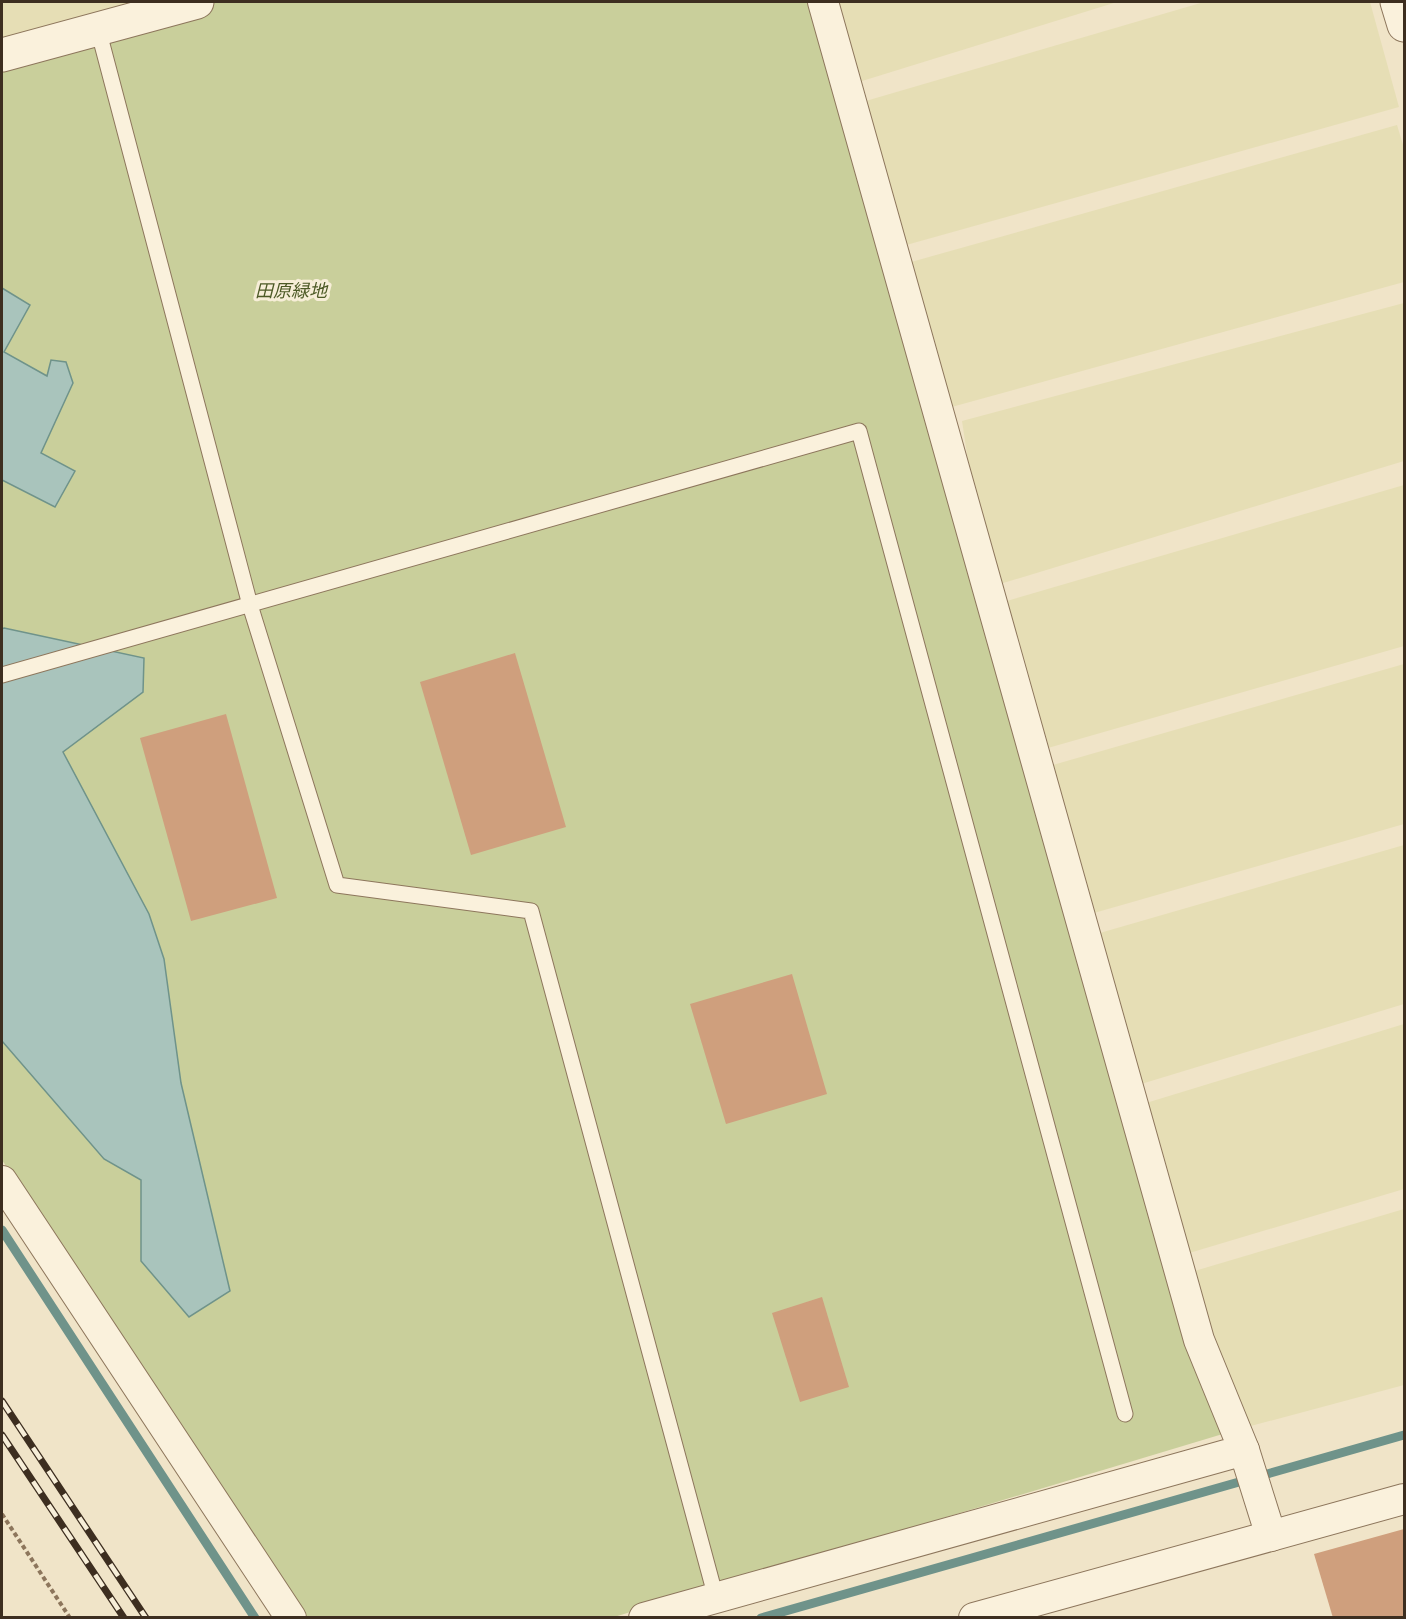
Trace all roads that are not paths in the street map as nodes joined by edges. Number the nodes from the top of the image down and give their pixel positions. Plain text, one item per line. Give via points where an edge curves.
1 (197, 2) edge
2 (823, 2) edge
3 (1397, 2) edge
4 (1404, 25) edge
5 (98, 29) junction
6 (2, 56) edge
7 (250, 605) junction
8 (2, 675) edge
9 (2, 1181) edge
10 (1125, 1414) dead end
11 (1244, 1450) junction
12 (1404, 1499) edge
13 (1271, 1536) junction
14 (718, 1608) edge
15 (291, 1617) edge
16 (644, 1617) edge
17 (974, 1617) edge

1 - 5 street
2 - 11 street via 1196,1329
3 - 4 street
5 - 6 street
5 - 7 lane
7 - 8 lane
7 - 10 lane via 859,431
7 - 14 lane via 337,885 531,911
9 - 15 street
11 - 13 street
11 - 14 street
12 - 13 street
13 - 17 street
14 - 16 street

